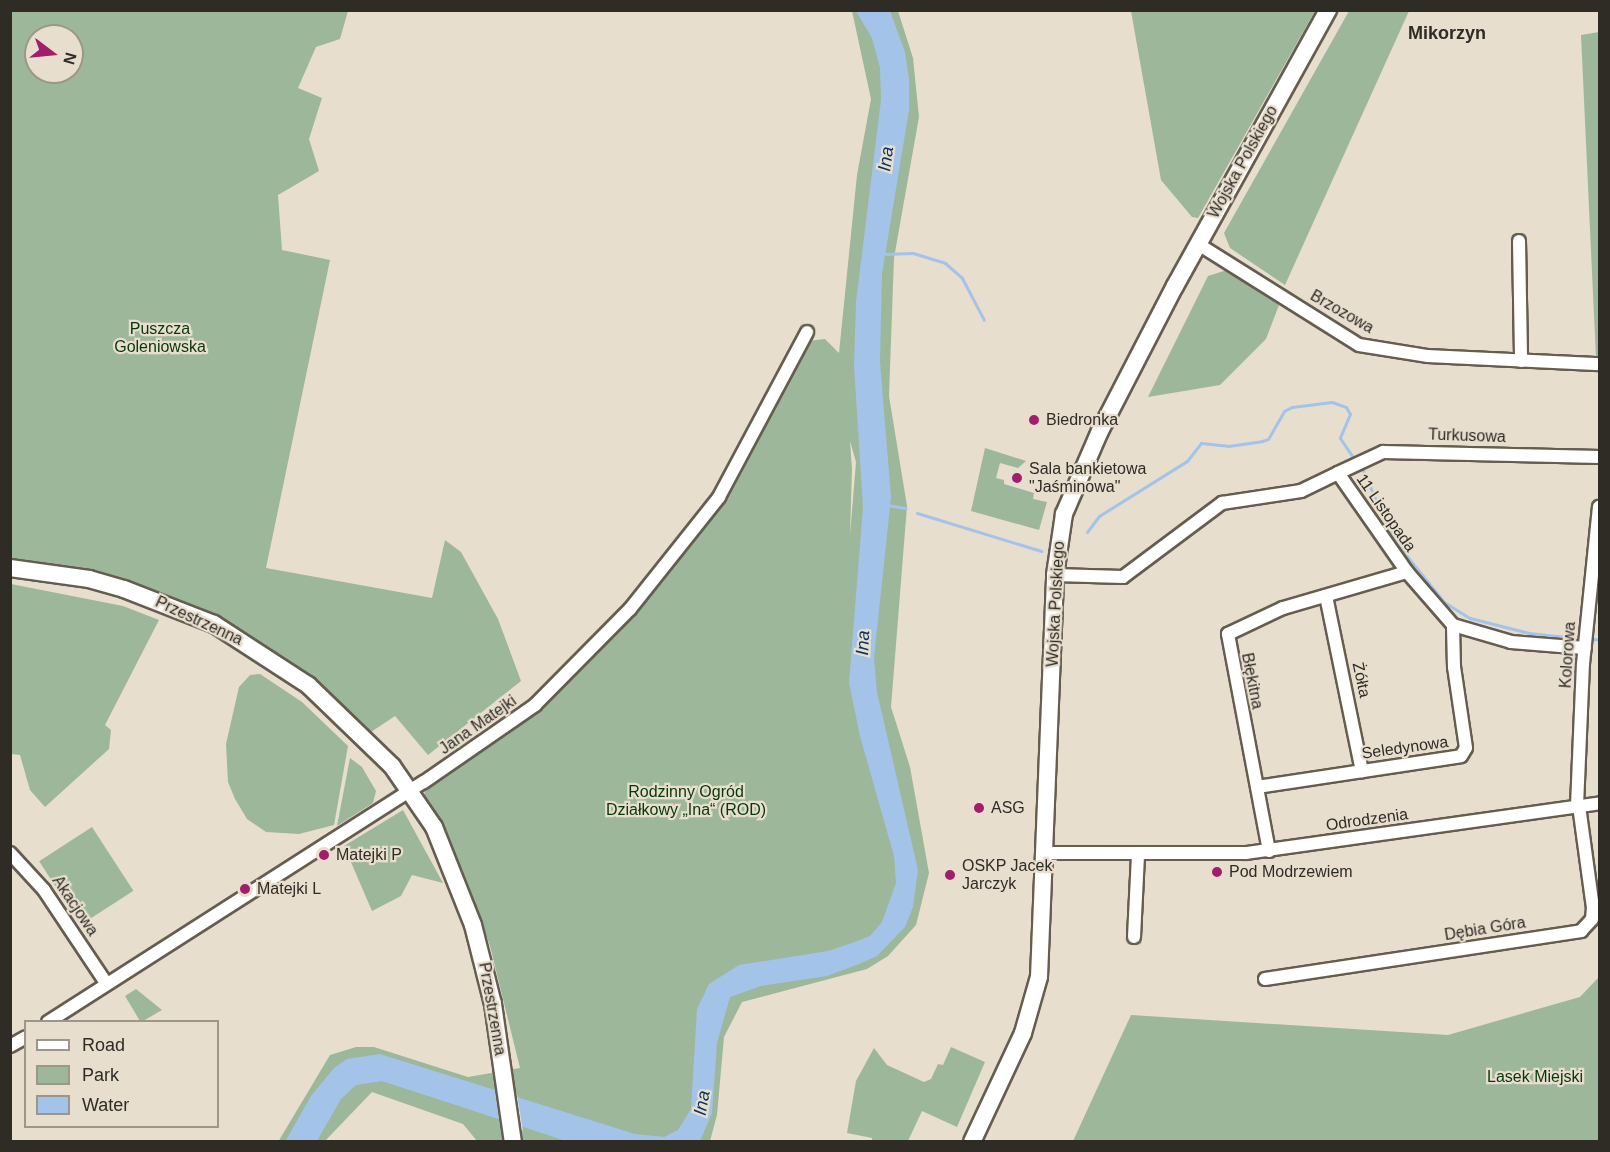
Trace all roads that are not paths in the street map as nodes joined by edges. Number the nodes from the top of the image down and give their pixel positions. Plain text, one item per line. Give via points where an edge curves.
1 (1328, 10) edge
2 (1519, 241) dead end
3 (1198, 243) junction
4 (807, 332) dead end
5 (1521, 361) junction
6 (1599, 364) edge
7 (1599, 457) edge
8 (1338, 473) junction
9 (1599, 507) edge
10 (10, 568) edge
11 (1596, 569) edge
12 (1407, 572) junction
13 (1055, 575) junction
14 (1326, 596) junction
15 (1453, 625) junction
16 (1585, 648) junction
17 (1362, 771) junction
18 (1257, 787) junction
19 (407, 792) junction
20 (1599, 803) edge
21 (1578, 806) junction
22 (1269, 851) junction
23 (10, 853) edge
24 (1046, 853) junction
25 (1137, 855) junction
26 (1134, 937) dead end
27 (1265, 979) dead end
28 (106, 983) junction
29 (51, 1020) edge
30 (24, 1038) edge
31 (10, 1046) edge
32 (513, 1142) edge
33 (972, 1142) edge

1 - 3 street, Wojska Polskiego
2 - 5 street
3 - 5 street, Brzozowa via 1359,345 1428,356
3 - 13 street, Wojska Polskiego via 1076,480 1061,527
4 - 19 street, Jana Matejki via 719,497 630,609 535,705
5 - 6 street, Brzozowa
7 - 8 street, Turkusowa via 1383,452
8 - 12 street, 11 Listopada
8 - 13 street, 11 Listopada via 1301,491 1222,503 1123,577
9 - 11 street, Kolorowa
10 - 19 street, Przestrzenna via 88,579 214,624 308,685 358,733
11 - 16 street, Kolorowa
12 - 14 street, Błękitna
12 - 15 street, 11 Listopada
13 - 24 street, Wojska Polskiego
14 - 17 street, Żółta
14 - 18 street, Błękitna via 1262,616 1228,634
15 - 16 street via 1511,642
15 - 17 street, Seledynowa via 1464,754
16 - 21 street, Kolorowa
17 - 18 street, Seledynowa
18 - 22 street, Błękitna
19 - 28 street, Jana Matejki
19 - 32 street, Przestrzenna via 455,880 486,967
20 - 21 street, Odrodzenia
21 - 22 street, Odrodzenia
21 - 27 street, Dębia Góra via 1593,908 1592,919 1581,932
22 - 25 street, Odrodzenia
23 - 28 street, Akacjowa via 44,890
24 - 25 street, Odrodzenia
24 - 33 street, Wojska Polskiego via 1036,994 1023,1033
25 - 26 street
28 - 29 street, Jana Matejki
30 - 31 street

